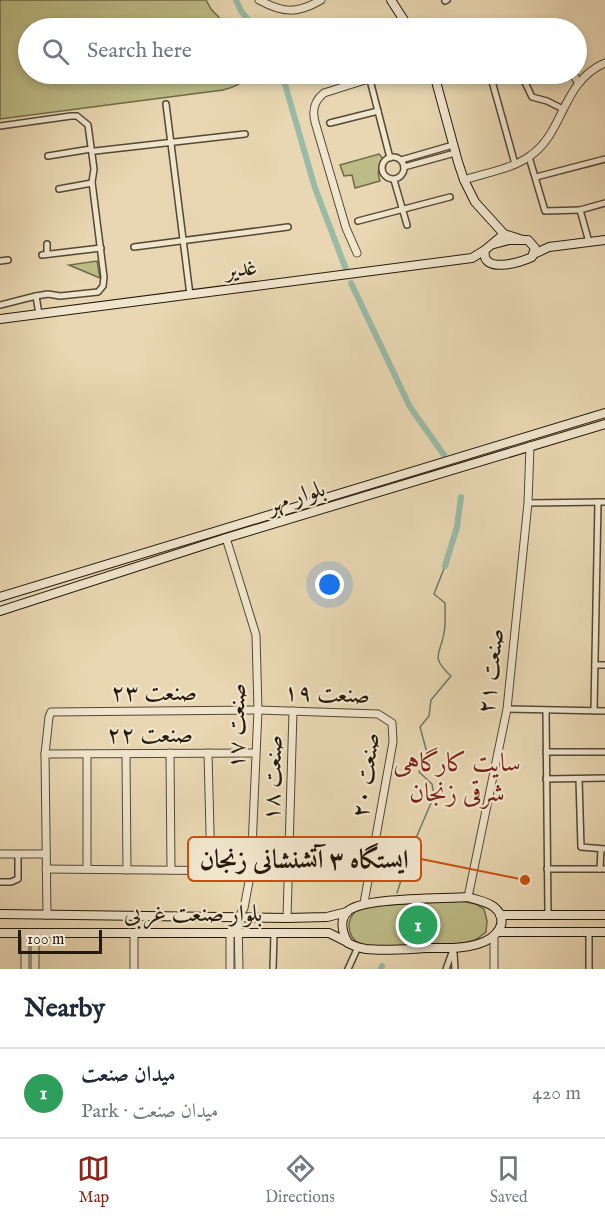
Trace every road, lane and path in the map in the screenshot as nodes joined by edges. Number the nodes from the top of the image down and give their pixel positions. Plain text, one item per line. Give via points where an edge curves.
1 (259, 0) edge
2 (321, 0) edge
3 (391, 0) edge
4 (403, 18) edge
5 (605, 63) edge
6 (587, 74) edge
7 (352, 84) edge
8 (371, 84) dead end
9 (437, 84) edge
10 (493, 84) edge
11 (526, 84) edge
12 (577, 84) edge
13 (166, 104) dead end
14 (563, 109) junction
15 (378, 111) junction
16 (330, 123) dead end
17 (0, 126) edge
18 (245, 134) dead end
19 (171, 143) junction
20 (454, 149) junction
21 (93, 150) junction
22 (48, 156) dead end
23 (529, 157) junction
24 (390, 158) junction
25 (605, 159) edge
26 (400, 160) junction
27 (515, 164) junction
28 (404, 166) junction
29 (536, 177) junction
30 (394, 180) junction
31 (464, 180) junction
32 (92, 183) junction
33 (59, 189) dead end
34 (450, 197) dead end
35 (605, 203) edge
36 (580, 210) junction
37 (403, 211) junction
38 (358, 221) dead end
39 (407, 225) dead end
40 (288, 227) dead end
41 (504, 234) junction
42 (523, 240) junction
43 (605, 240) edge
44 (183, 241) junction
45 (589, 242) junction
46 (47, 244) dead end
47 (494, 244) junction
48 (533, 244) junction
49 (134, 246) dead end
50 (549, 247) junction
51 (101, 248) junction
52 (485, 250) junction
53 (357, 253) dead end
54 (534, 254) junction
55 (472, 258) junction
56 (8, 260) dead end
57 (486, 260) junction
58 (0, 261) edge
59 (190, 295) junction
60 (36, 296) junction
61 (0, 304) edge
62 (39, 314) junction
63 (0, 319) edge
64 (605, 413) edge
65 (605, 423) edge
66 (530, 447) junction
67 (430, 465) junction
68 (432, 476) junction
69 (528, 502) junction
70 (602, 502) edge
71 (226, 538) junction
72 (597, 544) junction
73 (605, 544) edge
74 (0, 597) edge
75 (0, 611) edge
76 (595, 665) junction
77 (605, 665) edge
78 (507, 709) junction
79 (258, 710) junction
80 (293, 711) junction
81 (546, 711) junction
82 (594, 711) junction
83 (605, 711) edge
84 (392, 723) joint
85 (546, 752) junction
86 (605, 752) edge
87 (170, 753) junction
88 (208, 753) junction
89 (255, 753) junction
90 (45, 754) junction
91 (87, 754) junction
92 (126, 754) junction
93 (579, 778) junction
94 (605, 778) edge
95 (546, 779) junction
96 (603, 849) edge
97 (0, 854) edge
98 (18, 854) junction
99 (46, 854) junction
100 (46, 869) junction
101 (547, 869) junction
102 (602, 869) edge
103 (87, 870) junction
104 (127, 870) junction
105 (171, 870) junction
106 (211, 870) junction
107 (251, 871) junction
108 (0, 882) edge
109 (468, 897) junction
110 (364, 903) junction
111 (347, 912) junction
112 (0, 915) edge
113 (47, 915) junction
114 (500, 915) junction
115 (548, 915) junction
116 (605, 915) edge
117 (238, 918) junction
118 (286, 918) junction
119 (230, 932) junction
120 (240, 932) junction
121 (589, 932) junction
122 (605, 932) edge
123 (0, 933) edge
124 (25, 933) junction
125 (35, 933) junction
126 (134, 933) junction
127 (274, 933) junction
128 (497, 935) junction
129 (348, 943) junction
130 (358, 947) junction
131 (454, 947) junction
132 (25, 969) edge
133 (35, 969) edge
134 (134, 969) edge
135 (230, 969) edge
136 (239, 969) edge
137 (273, 969) edge
138 (348, 969) edge
139 (446, 969) edge
140 (454, 969) edge
141 (494, 969) edge
142 (589, 969) edge

1 - 2 street via 286,10 304,9
3 - 4 main road
5 - 6 street
7 - 53 street via 324,93 314,108 346,228
8 - 15 street
9 - 20 main road
10 - 27 street
11 - 14 street via 532,97
12 - 14 street
13 - 19 street
14 - 23 street via 541,147
15 - 16 street
15 - 24 street
17 - 21 street via 77,116 88,125
18 - 19 street
19 - 21 street
19 - 44 street
20 - 26 street
20 - 28 street
20 - 31 main road
21 - 22 street
21 - 32 street
23 - 27 street
23 - 29 street
24 - 26 street
24 - 30 street via 382,167 383,173
25 - 29 street
26 - 28 street
27 - 31 street
28 - 30 street via 404,173
29 - 36 street via 545,211
30 - 37 street
31 - 41 main road via 475,202
32 - 33 street
32 - 51 street
34 - 37 street
35 - 36 street
36 - 45 street
37 - 38 street
37 - 39 street
40 - 44 street
41 - 42 main road
41 - 47 main road
42 - 47 main road
42 - 48 main road
43 - 45 main road
44 - 49 street
44 - 59 street
45 - 50 main road
46 - 51 street via 45,255
47 - 52 main road, غدیر
48 - 50 main road
48 - 54 main road
50 - 54 main road
51 - 60 street via 104,278 98,292
52 - 55 main road, غدیر
52 - 57 main road
54 - 57 main road via 512,264
55 - 57 main road
55 - 59 main road, غدیر
56 - 58 street
59 - 62 main road, غدیر
60 - 61 street
60 - 62 street
62 - 63 main road, غدیر
64 - 67 main road, بلوار مهر
65 - 66 main road, بلوار مهر
66 - 68 main road, بلوار مهر
66 - 69 street, صنعت ۲۱
67 - 68 main road
67 - 74 main road, بلوار مهر
68 - 71 main road, بلوار مهر
69 - 70 street
69 - 78 street, صنعت ۲۱
70 - 72 street
71 - 75 main road, بلوار مهر
71 - 79 street, صنعت ۱۷ via 256,635
72 - 73 street
72 - 76 street
76 - 77 street
76 - 82 street
78 - 81 street
78 - 109 street, صنعت ۲۱
79 - 80 street, صنعت ۱۹
79 - 89 street, صنعت ۱۷
79 - 90 street, صنعت ۲۳ via 51,712
80 - 84 street, صنعت ۱۹ via 378,714
80 - 118 street, صنعت ۱۸
81 - 82 street
81 - 85 street
82 - 83 street
84 - 110 street, صنعت ۲۰ via 393,742
85 - 86 street
85 - 95 street
87 - 88 street, صنعت ۲۲
87 - 92 street, صنعت ۲۲
87 - 105 street
88 - 89 street, صنعت ۲۲
88 - 106 street
89 - 107 street, صنعت ۱۷
90 - 91 street, صنعت ۲۲
90 - 99 street
91 - 92 street, صنعت ۲۲
91 - 103 street
92 - 104 street
93 - 94 street
93 - 95 street
93 - 96 street via 581,847
95 - 101 street
96 - 102 street
97 - 98 street
98 - 99 street
98 - 108 street via 18,879
99 - 100 street
100 - 103 street
100 - 113 street
101 - 102 street
101 - 115 street
103 - 104 street
104 - 105 street
105 - 106 street
106 - 107 street
107 - 117 street, صنعت ۱۷
109 - 110 main road
109 - 114 main road via 486,903
110 - 111 main road, بلوار صنعت غربی
111 - 118 main road, بلوار صنعت غربی via 327,917
111 - 129 main road via 342,927
112 - 113 main road, بلوار صنعت غربی
113 - 117 main road, بلوار صنعت غربی
114 - 115 main road
114 - 128 main road
115 - 116 main road
117 - 118 main road, بلوار صنعت غربی
117 - 119 street, صنعت ۱۷
117 - 120 street
119 - 120 main road, بلوار صنعت غربی
119 - 126 main road, بلوار صنعت غربی
119 - 135 street
120 - 127 main road, بلوار صنعت غربی
120 - 136 street
121 - 122 main road, بلوار صنعت غربی
121 - 128 main road, بلوار صنعت غربی
121 - 142 street
123 - 124 main road, بلوار صنعت غربی
124 - 125 main road, بلوار صنعت غربی
124 - 132 street
125 - 126 main road, بلوار صنعت غربی
125 - 133 street
126 - 134 street
127 - 129 main road, بلوار صنعت غربی via 329,933
127 - 137 street
128 - 131 main road, بلوار صنعت غربی via 478,944
128 - 141 street
129 - 130 main road, بلوار صنعت غربی
130 - 131 main road, بلوار صنعت غربی
130 - 138 street
131 - 139 street
131 - 140 street

